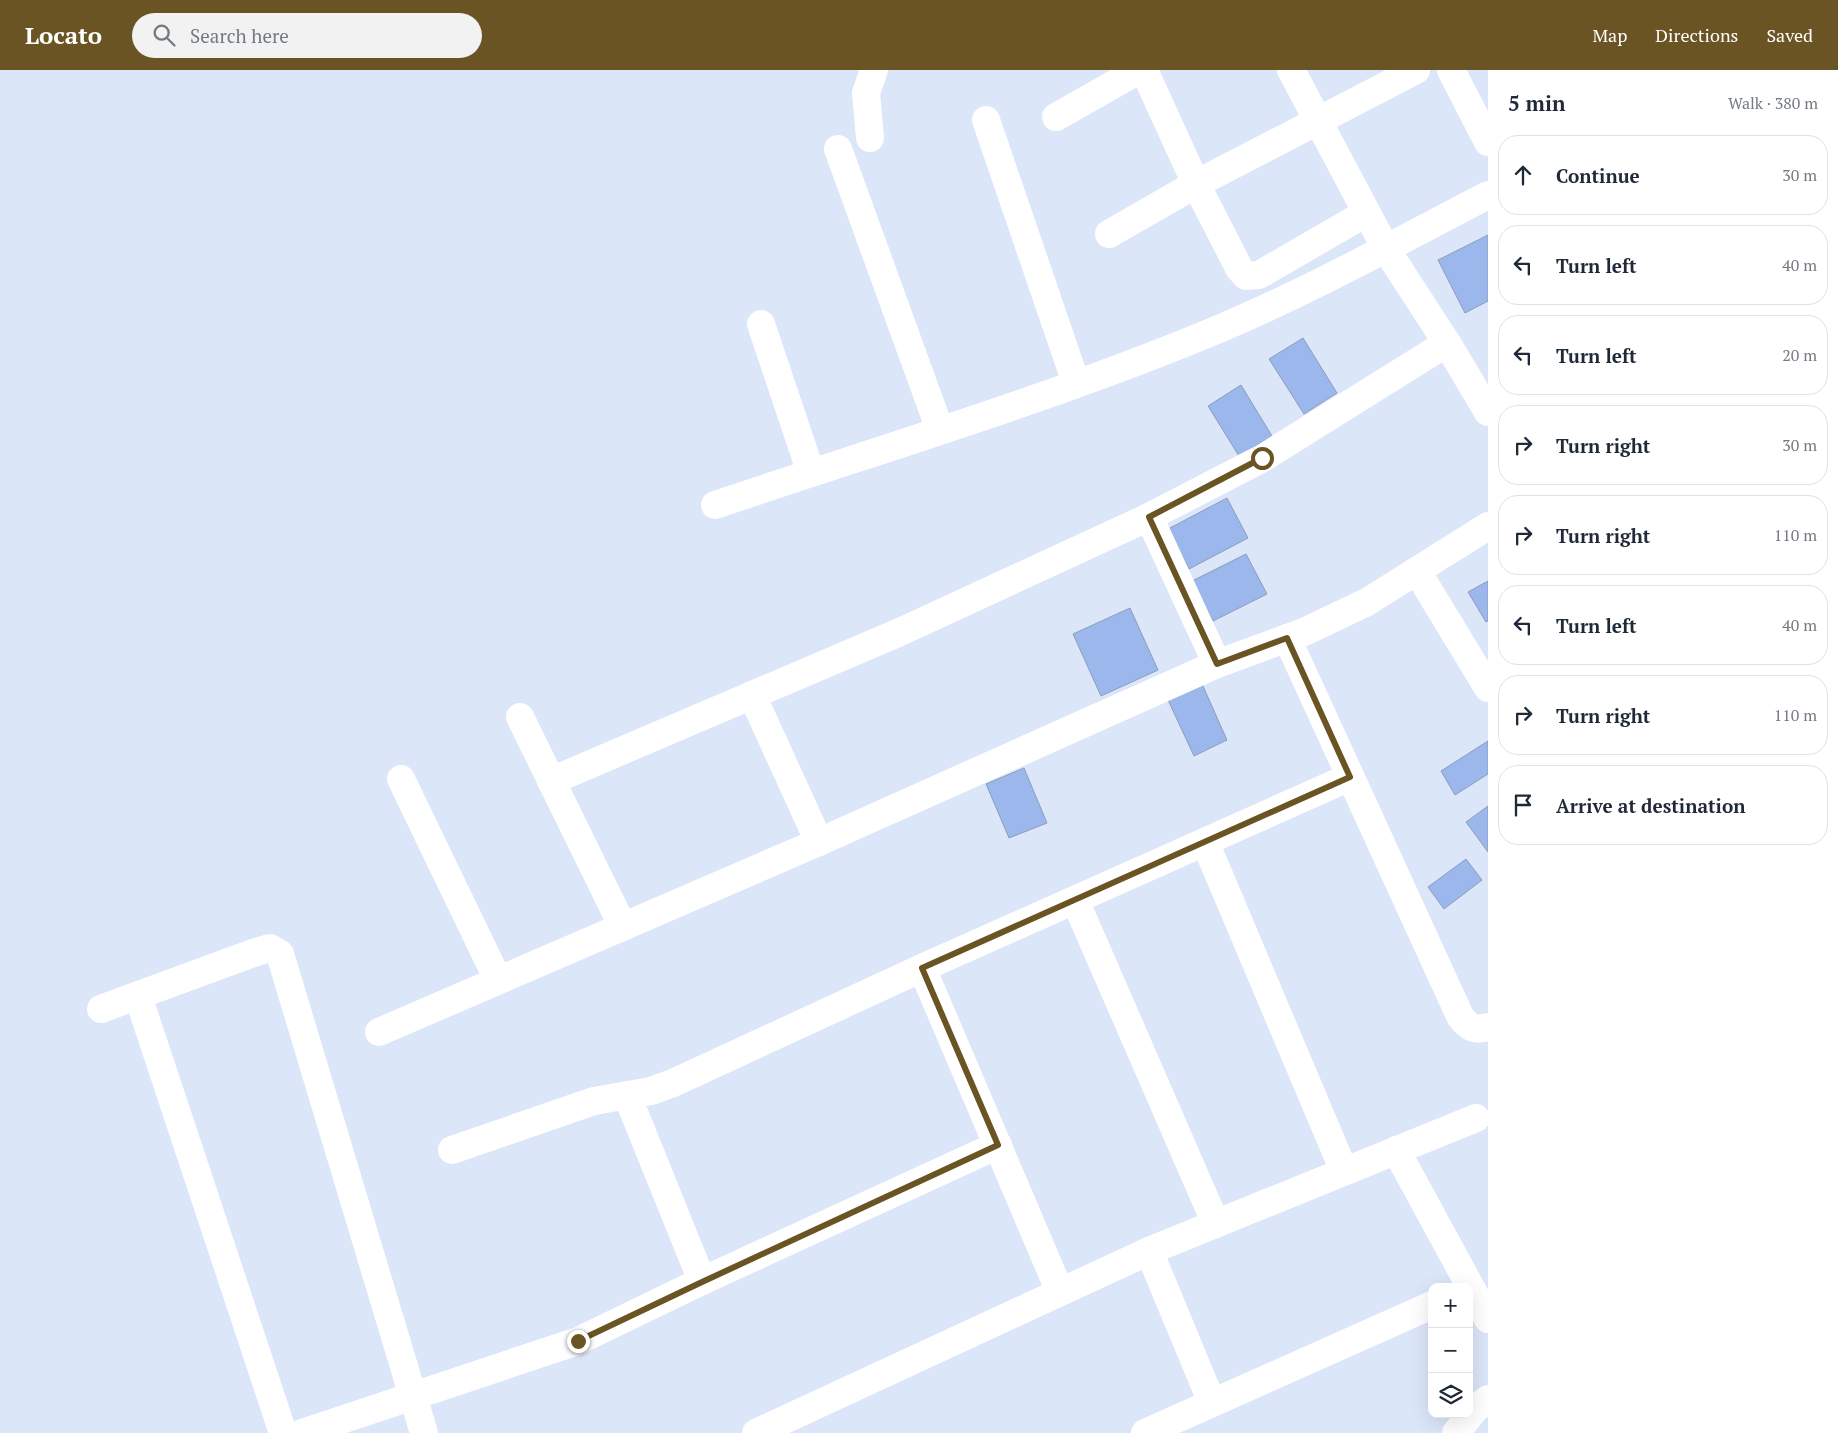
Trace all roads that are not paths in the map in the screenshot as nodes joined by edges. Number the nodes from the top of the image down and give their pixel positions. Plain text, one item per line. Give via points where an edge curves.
1 (874, 70) edge
2 (1139, 70) edge
3 (1144, 70) edge
4 (1291, 70) edge
5 (1416, 70) edge
6 (1451, 70) edge
7 (1056, 117) dead end
8 (986, 120) dead end
9 (1317, 120) junction
10 (870, 138) dead end
11 (1488, 142) edge
12 (838, 149) dead end
13 (1196, 184) junction
14 (1488, 195) edge
15 (1366, 213) junction
16 (1110, 234) dead end
17 (1386, 249) junction
18 (761, 324) dead end
19 (1447, 343) junction
20 (1076, 383) junction
21 (1488, 412) edge
22 (940, 430) junction
23 (811, 473) junction
24 (715, 505) dead end
25 (1149, 517) junction
26 (1488, 526) edge
27 (1417, 571) junction
28 (1287, 638) junction
29 (1217, 664) junction
30 (1488, 688) edge
31 (752, 695) junction
32 (520, 717) dead end
33 (1350, 777) junction
34 (401, 779) dead end
35 (551, 781) junction
36 (819, 842) junction
37 (1205, 842) junction
38 (1075, 900) junction
39 (623, 927) junction
40 (922, 968) junction
41 (498, 980) junction
42 (138, 996) junction
43 (102, 1009) dead end
44 (1488, 1027) edge
45 (379, 1032) dead end
46 (626, 1095) junction
47 (1476, 1118) dead end
48 (998, 1145) junction
49 (452, 1150) dead end
50 (1396, 1150) junction
51 (1344, 1171) junction
52 (1216, 1224) junction
53 (1149, 1250) junction
54 (702, 1282) junction
55 (1467, 1283) edge
56 (1060, 1292) junction
57 (1473, 1293) edge
58 (1428, 1307) edge
59 (1488, 1319) edge
60 (413, 1396) junction
61 (1488, 1399) edge
62 (1212, 1402) junction
63 (768, 1431) edge
64 (283, 1433) edge
65 (302, 1433) edge
66 (424, 1433) edge
67 (1145, 1433) edge
68 (1456, 1433) edge

1 - 10 street via 866,92
2 - 7 street
3 - 13 street
4 - 9 street
5 - 9 street
6 - 11 street
8 - 20 street
9 - 13 street
9 - 15 street
12 - 22 street
13 - 15 street via 1246,276 1259,274
13 - 16 street
14 - 17 street
15 - 17 street
17 - 19 street
17 - 20 street via 1202,336
18 - 23 street
19 - 21 street
19 - 25 street via 1262,458
20 - 22 street
22 - 23 street
23 - 24 street
25 - 29 street
25 - 31 street via 900,632
26 - 27 street
27 - 28 street via 1367,602
27 - 30 street
28 - 29 street
28 - 33 street
29 - 36 street
31 - 35 street
31 - 36 street
32 - 35 street
33 - 37 street
33 - 44 street via 1460,1016 1468,1027 1479,1030
34 - 41 street
35 - 39 street
36 - 39 street
37 - 38 street
37 - 51 street
38 - 40 street
38 - 52 street
39 - 41 street
40 - 46 street via 673,1083
40 - 48 street
41 - 45 street
42 - 43 street
42 - 60 street via 270,948 280,954
42 - 64 street
46 - 49 street via 594,1101
46 - 54 street
47 - 50 street
48 - 54 street
48 - 56 street
50 - 51 street
50 - 55 street
51 - 52 street
52 - 53 street
53 - 56 street
53 - 62 street
54 - 60 street via 578,1341
56 - 63 street
57 - 59 street
58 - 62 street
60 - 65 street
60 - 66 street
61 - 68 street via 1474,1410
62 - 67 street

